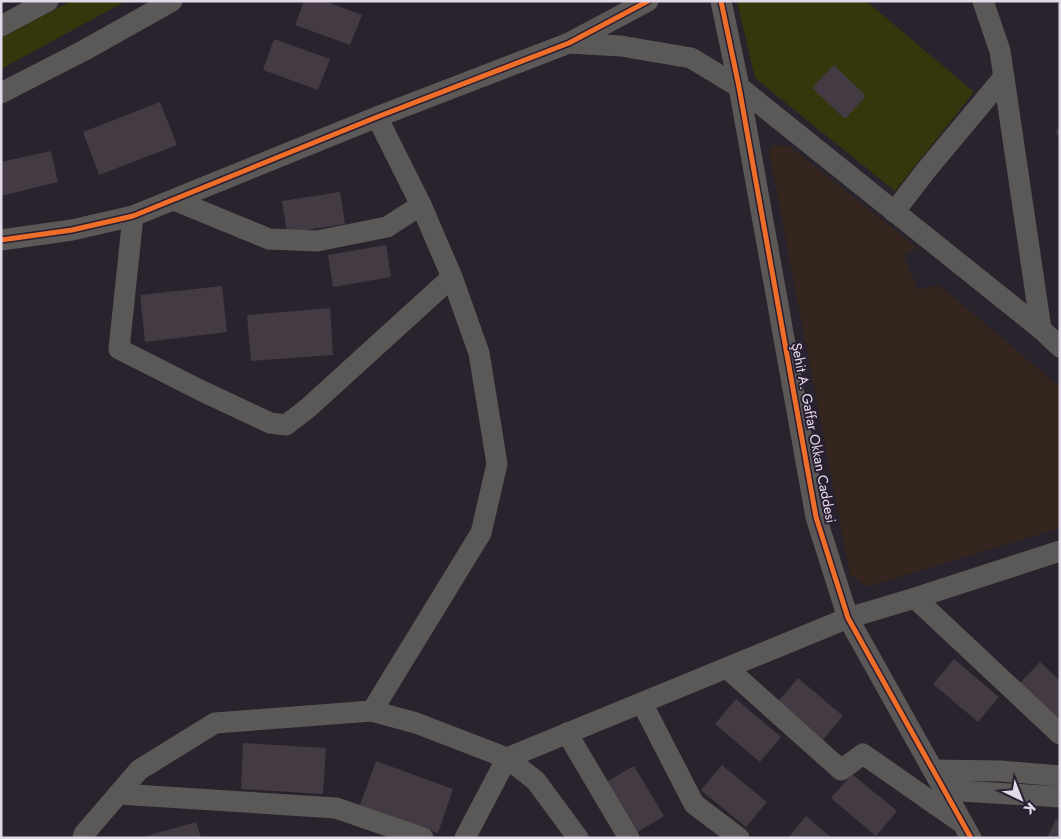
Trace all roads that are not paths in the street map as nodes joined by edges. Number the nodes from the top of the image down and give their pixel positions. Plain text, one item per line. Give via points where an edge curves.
1 (48, 1) edge
2 (172, 1) edge
3 (648, 1) edge
4 (721, 1) edge
5 (983, 1) edge
6 (1, 26) edge
7 (569, 43) junction
8 (1004, 77) junction
9 (740, 87) junction
10 (1, 93) edge
11 (377, 117) junction
12 (174, 200) junction
13 (421, 205) junction
14 (894, 212) junction
15 (133, 216) junction
16 (1, 240) edge
17 (452, 277) junction
18 (1041, 329) junction
19 (1060, 347) edge
20 (1060, 551) edge
21 (915, 598) junction
22 (848, 618) junction
23 (727, 668) junction
24 (642, 703) junction
25 (372, 711) junction
26 (567, 733) junction
27 (1060, 734) edge
28 (506, 758) junction
29 (933, 770) junction
30 (1060, 776) edge
31 (944, 790) junction
32 (119, 794) junction
33 (1060, 797) edge
34 (968, 831) edge
35 (83, 838) edge
36 (423, 838) edge
37 (465, 838) edge
38 (578, 838) edge
39 (629, 838) edge
40 (739, 838) edge

1 - 6 street
2 - 10 street via 84,52
3 - 7 street
4 - 9 street, Şehit A. Gaffar Okkan Caddesi
5 - 8 street via 1000,51
7 - 9 street via 621,46 691,58
7 - 11 street
8 - 14 street
8 - 18 street
9 - 14 street
9 - 22 street, Şehit A. Gaffar Okkan Caddesi via 816,517
11 - 12 street
11 - 13 street
12 - 13 street via 269,239 317,241 388,227
12 - 15 street
13 - 17 street
14 - 18 street
15 - 16 street via 72,230
15 - 17 street via 118,349 270,423 286,425 308,408
17 - 25 street via 479,353 497,464 481,533
18 - 19 street
20 - 21 street
21 - 22 street
21 - 27 street
22 - 23 street
22 - 29 street, Şehit A. Gaffar Okkan Caddesi
23 - 24 street
23 - 34 street via 841,770 863,754
24 - 26 street
24 - 40 street via 694,804
25 - 28 street via 416,723
25 - 32 street via 215,723 139,770
26 - 28 street
26 - 39 street
28 - 37 street
28 - 38 street via 536,781
29 - 30 street
29 - 31 street, Şehit A. Gaffar Okkan Caddesi
31 - 33 street
31 - 34 street, Şehit A. Gaffar Okkan Caddesi
32 - 35 street
32 - 36 street via 336,808

